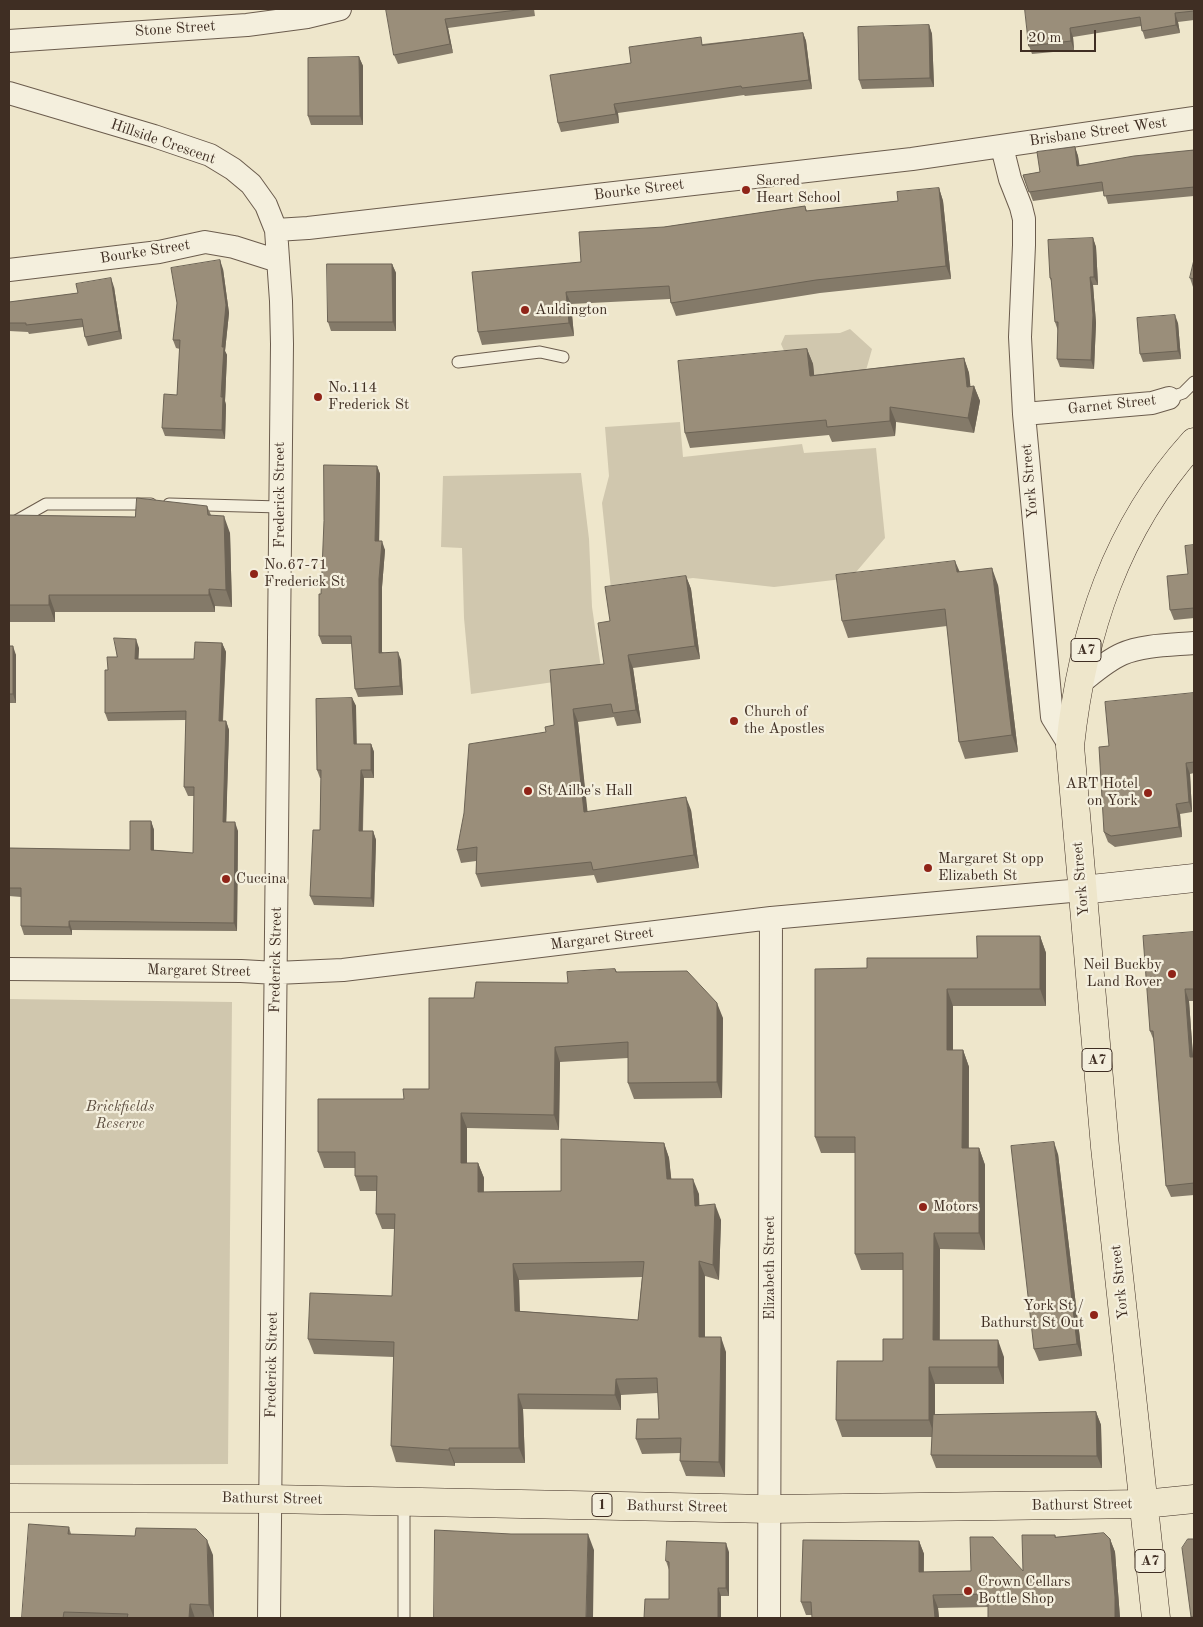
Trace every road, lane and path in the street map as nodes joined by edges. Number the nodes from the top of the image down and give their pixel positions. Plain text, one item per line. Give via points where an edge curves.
1 (325, 11) edge
2 (9, 40) edge
3 (9, 93) edge
4 (1194, 118) edge
5 (1002, 147) junction
6 (276, 230) junction
7 (278, 261) junction
8 (9, 270) edge
9 (281, 301) joint
10 (563, 357) dead end
11 (458, 362) dead end
12 (1194, 382) edge
13 (1169, 398) joint
14 (1024, 414) junction
15 (1194, 442) edge
16 (280, 507) junction
17 (9, 525) edge
18 (1194, 643) edge
19 (1078, 685) junction
20 (1070, 746) junction
21 (1194, 878) edge
22 (1082, 890) junction
23 (771, 918) junction
24 (9, 969) edge
25 (276, 973) junction
26 (9, 1498) edge
27 (271, 1499) junction
28 (1194, 1499) edge
29 (404, 1501) junction
30 (1144, 1504) junction
31 (770, 1509) junction
32 (270, 1618) edge
33 (404, 1618) edge
34 (769, 1618) edge
35 (1156, 1618) edge

1 - 2 street, Stone Street via 307,18 247,24
3 - 6 street, Hillside Crescent via 210,155 251,184 266,205
4 - 5 street, Brisbane Street West
5 - 6 street, Bourke Street
5 - 14 street, York Street via 1024,219 1020,337
6 - 7 street, Hillside Crescent
7 - 8 street, Bourke Street via 205,242 160,252
7 - 9 street, Hillside Crescent
9 - 16 street, Frederick Street
10 - 11 lane via 540,352
12 - 13 lane, Garnet Street via 1183,393
13 - 14 street, Garnet Street
14 - 20 street, York Street via 1052,717
15 - 19 highway, A7 via 1138,520 1118,558 1101,598
16 - 17 lane via 46,504
16 - 25 street, Frederick Street
18 - 19 street via 1123,653
19 - 20 highway, A7
20 - 22 highway, York Street / A7
21 - 22 street, Margaret Street
22 - 23 street, Margaret Street
22 - 30 highway, York Street / A7 via 1105,1147
23 - 25 street, Margaret Street via 343,970
23 - 31 street, Elizabeth Street
24 - 25 street, Margaret Street
25 - 27 street, Frederick Street
26 - 27 highway, Bathurst Street / 1
27 - 29 highway, Bathurst Street / 1
27 - 32 street, Frederick Street
28 - 30 highway, Bathurst Street / 1
29 - 31 highway, Bathurst Street / 1
29 - 33 lane
30 - 31 highway, Bathurst Street / 1
30 - 35 highway, York Street / A7
31 - 34 street, Elizabeth Street

